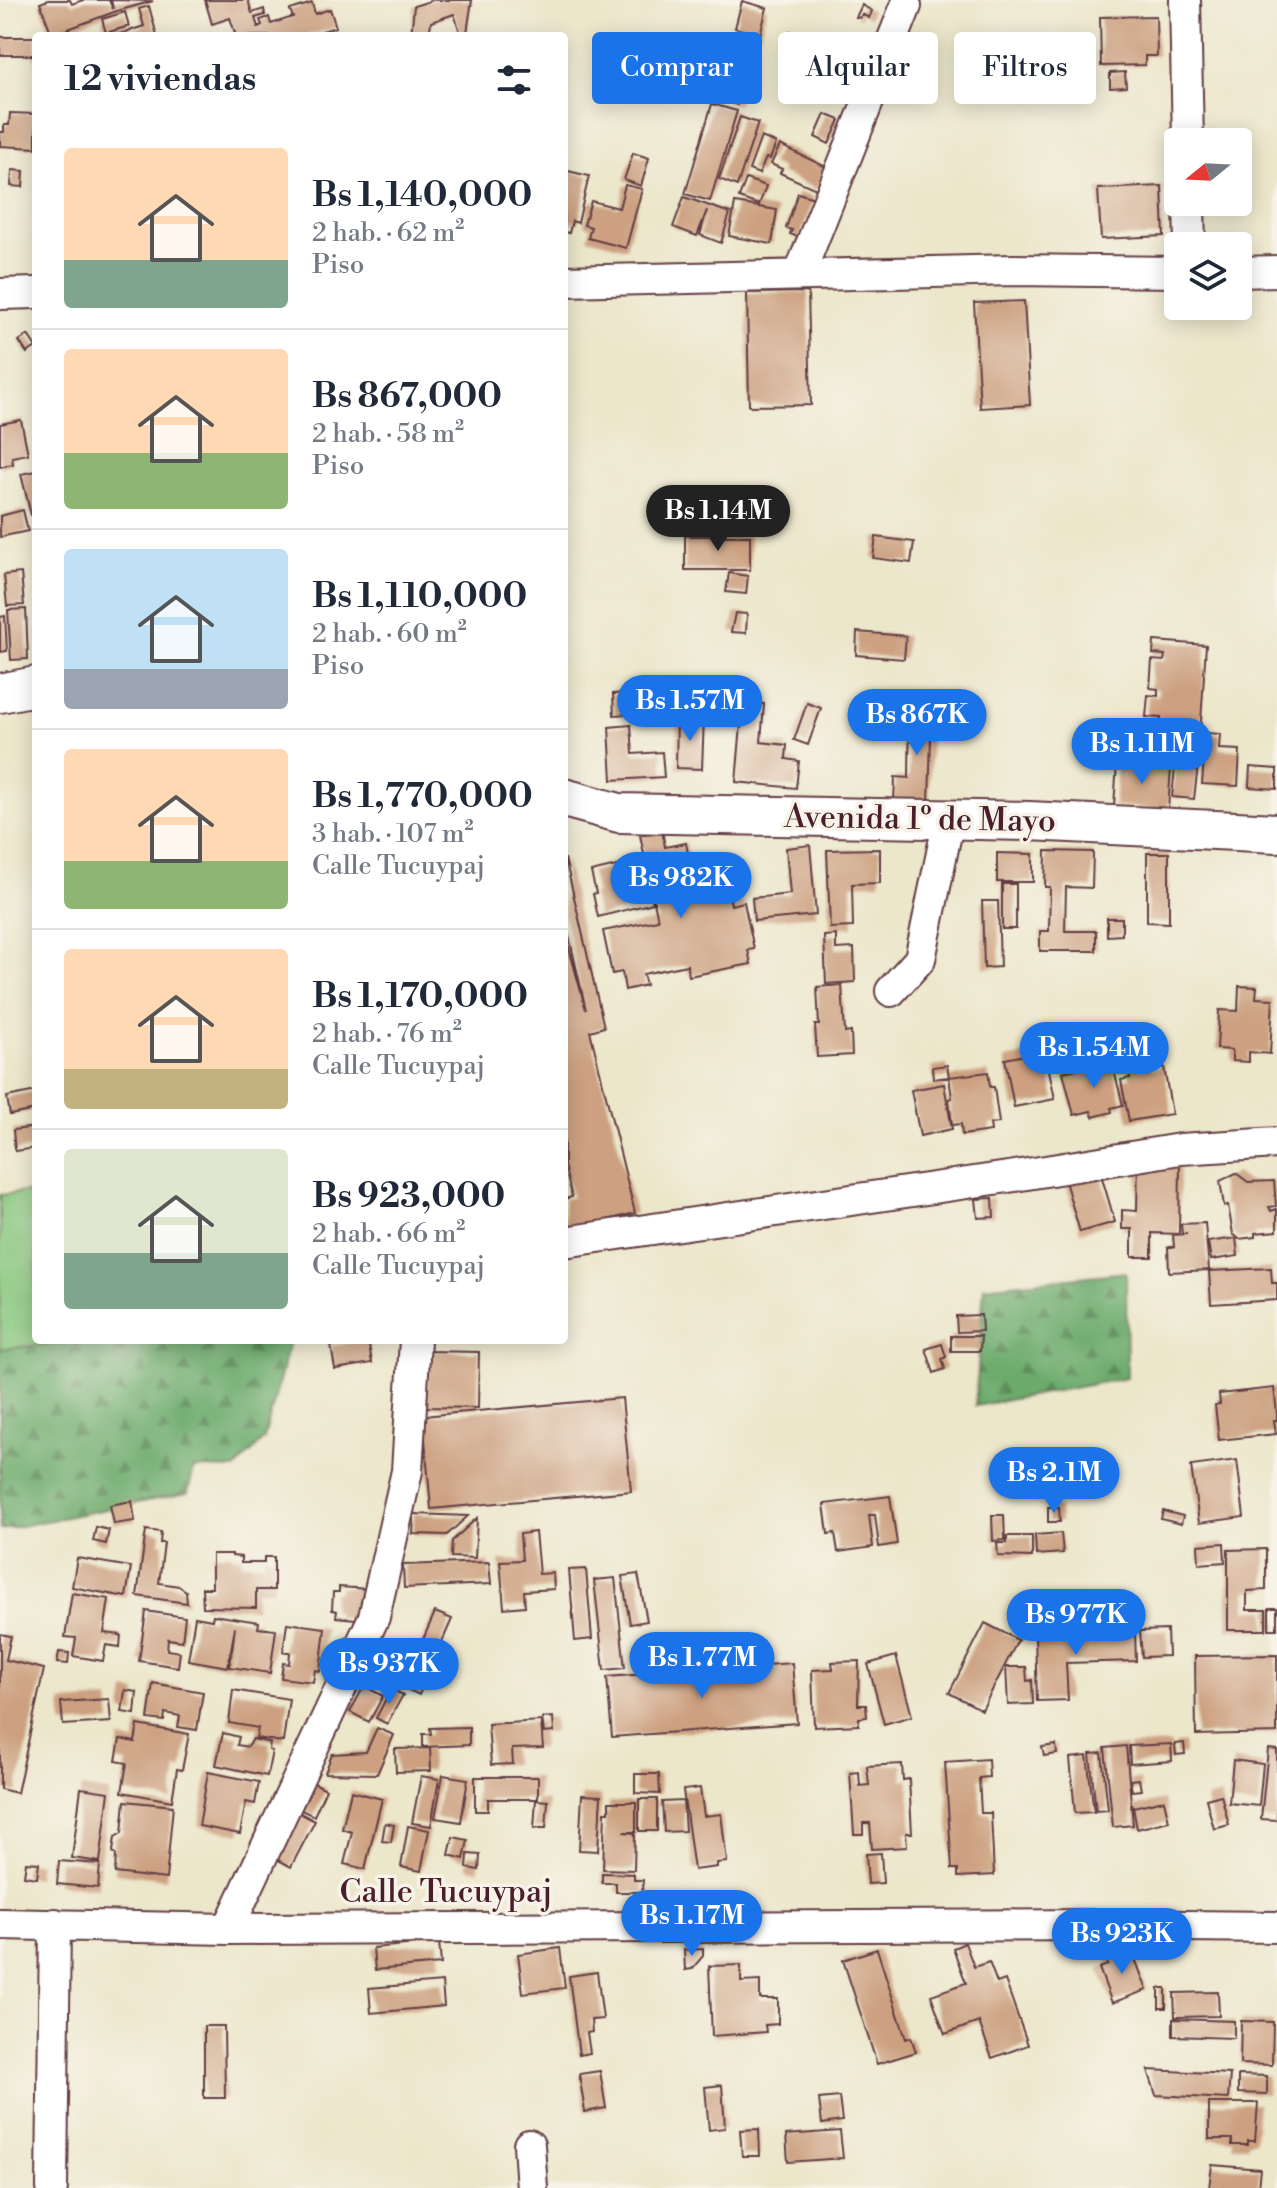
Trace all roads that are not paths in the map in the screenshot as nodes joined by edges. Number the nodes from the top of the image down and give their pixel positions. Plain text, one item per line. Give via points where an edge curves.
1 (1185, 0) edge
2 (906, 6) dead end
3 (1188, 128) edge
4 (1277, 271) edge
5 (1164, 272) edge
6 (1252, 272) edge
7 (799, 275) junction
8 (568, 281) edge
9 (32, 293) edge
10 (0, 294) edge
11 (32, 687) edge
12 (0, 693) edge
13 (568, 799) edge
14 (949, 819) junction
15 (1277, 833) edge
16 (891, 991) dead end
17 (1277, 1143) edge
18 (568, 1241) edge
19 (415, 1344) edge
20 (0, 1924) edge
21 (55, 1924) junction
22 (1277, 1927) edge
23 (228, 1929) junction
24 (529, 2145) dead end
25 (52, 2188) edge
26 (532, 2188) edge

1 - 3 street
2 - 7 street
4 - 6 street
5 - 7 street
7 - 8 street
9 - 10 street
11 - 12 main road
13 - 14 main road, Avenida 1º de Mayo via 619,813
14 - 15 main road, Avenida 1º de Mayo
14 - 16 street via 920,959
17 - 18 street via 1180,1149
19 - 23 street via 407,1471 374,1617
20 - 21 street, Calle Tucuypaj
21 - 23 street, Calle Tucuypaj
21 - 25 street
22 - 23 street, Calle Tucuypaj
24 - 26 street

